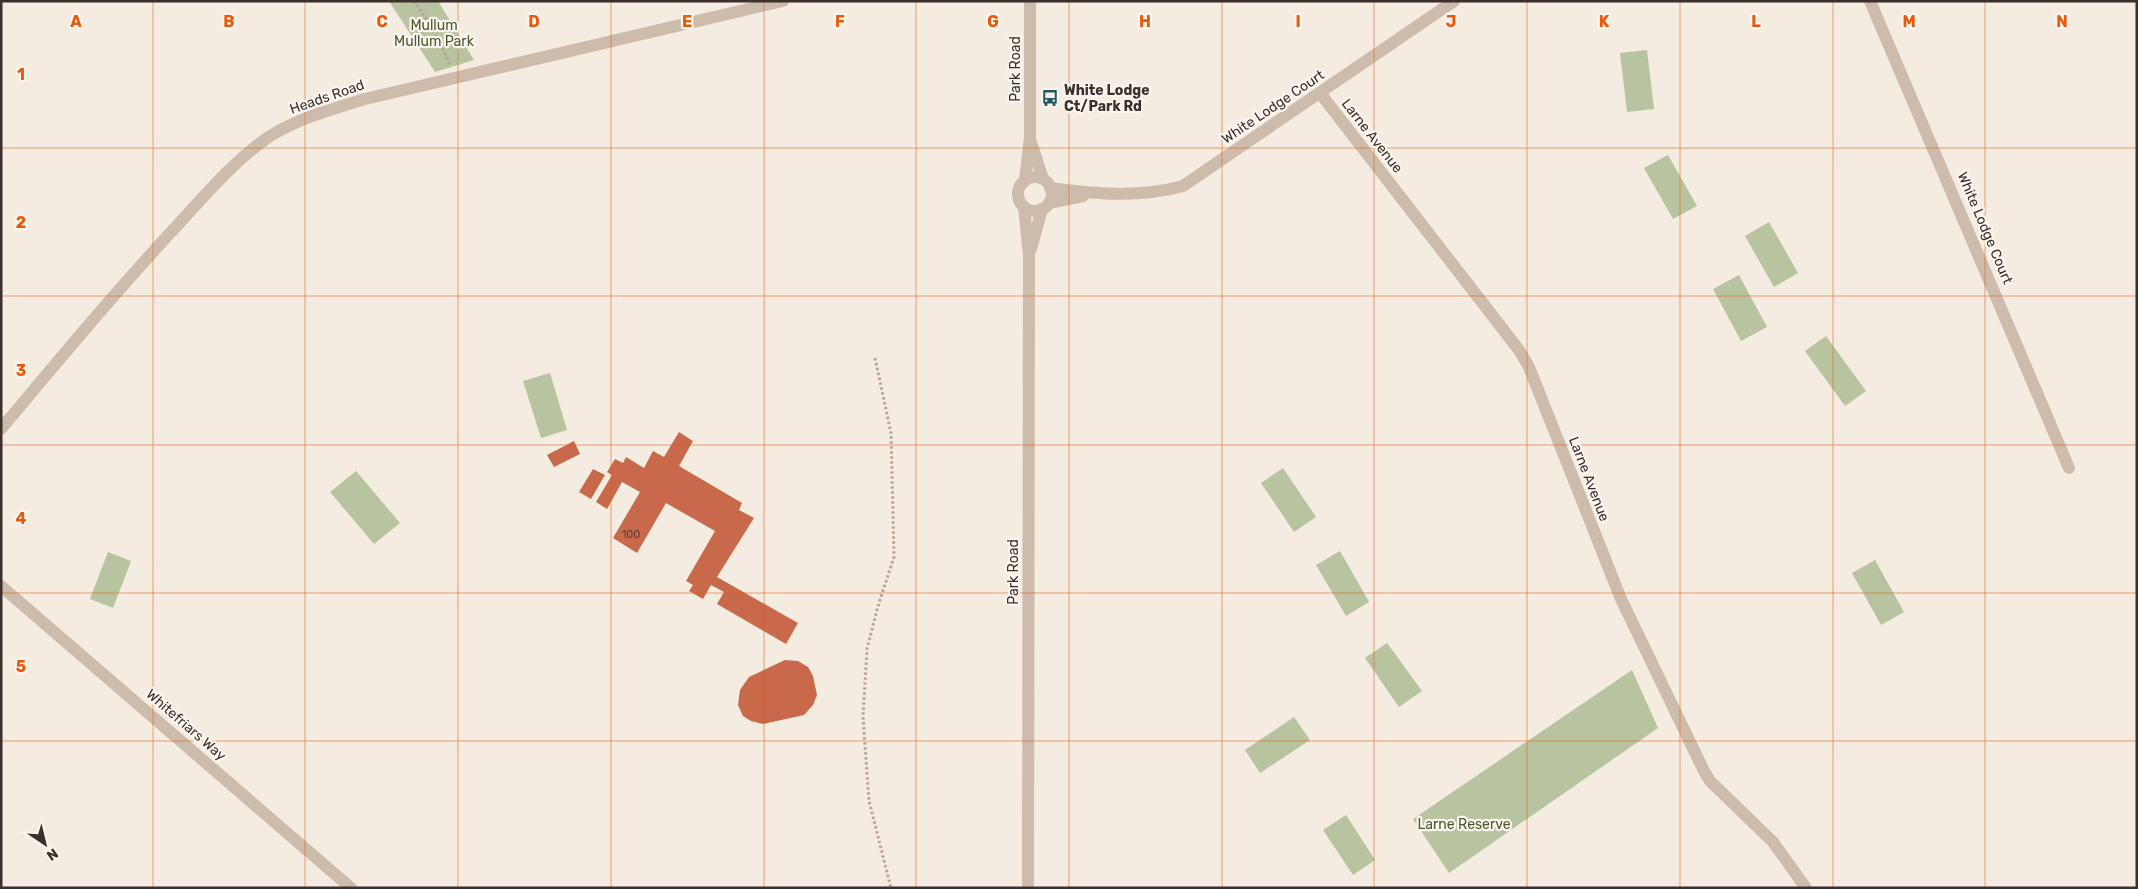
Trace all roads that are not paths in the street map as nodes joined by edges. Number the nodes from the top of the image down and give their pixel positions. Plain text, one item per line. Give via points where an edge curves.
1 (783, 1) edge
2 (1030, 1) edge
3 (1454, 1) edge
4 (1870, 1) edge
5 (1320, 93) junction
6 (1030, 137) junction
7 (1025, 181) junction
8 (1047, 184) junction
9 (1093, 194) junction
10 (1045, 206) junction
11 (1024, 207) junction
12 (1029, 256) junction
13 (1, 429) edge
14 (2070, 468) dead end
15 (1, 586) edge
16 (351, 888) edge
17 (1028, 888) edge
18 (1806, 888) edge

1 - 13 street, Heads Road via 364,99 300,120 270,136 201,199
2 - 6 street, Park Road
3 - 5 street, White Lodge Court
4 - 14 street, White Lodge Court
5 - 9 street, White Lodge Court via 1183,186 1154,193
5 - 18 street, Larne Avenue via 1519,350 1529,367 1621,598 1704,771 1710,781 1773,842
6 - 7 street, Park Road
6 - 8 street, Park Road
7 - 8 street via 1034,178
7 - 11 street via 1018,194
8 - 9 street, White Lodge Court
8 - 10 street
9 - 10 street, White Lodge Court
10 - 11 street via 1033,211
10 - 12 street, Park Road
11 - 12 street, Park Road
12 - 17 street, Park Road
15 - 16 street, Whitefriars Way

